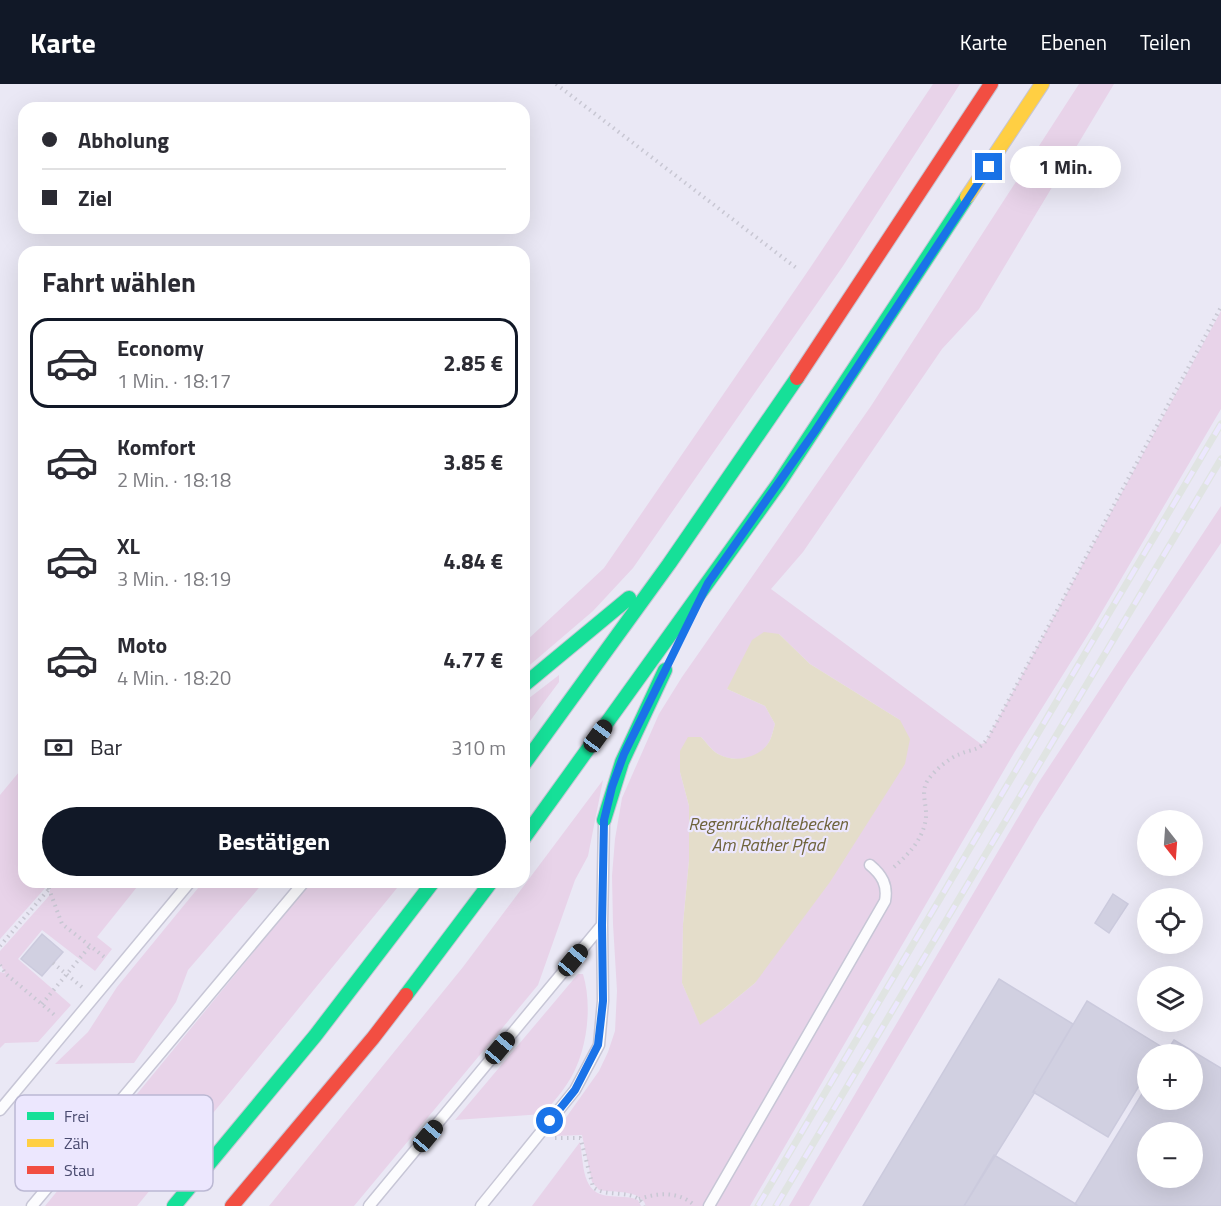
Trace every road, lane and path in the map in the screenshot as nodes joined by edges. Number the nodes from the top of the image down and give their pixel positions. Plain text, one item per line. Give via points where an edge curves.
1 (556, 84) edge
2 (991, 84) edge
3 (1042, 84) edge
4 (799, 270) dead end
5 (1221, 307) edge
6 (669, 564) junction
7 (708, 583) junction
8 (530, 680) edge
9 (530, 756) edge
10 (604, 820) joint
11 (530, 830) edge
12 (870, 865) dead end
13 (882, 877) junction
14 (185, 888) edge
15 (299, 888) edge
16 (428, 888) edge
17 (486, 888) edge
18 (49, 889) joint
19 (602, 925) junction
20 (0, 946) edge
21 (90, 946) junction
22 (53, 963) dead end
23 (0, 965) edge
24 (118, 968) junction
25 (6, 974) junction
26 (66, 974) junction
27 (0, 979) edge
28 (94, 997) junction
29 (42, 1004) junction
30 (69, 1028) junction
31 (125, 1095) edge
32 (0, 1110) edge
33 (538, 1136) junction
34 (213, 1159) edge
35 (45, 1191) edge
36 (186, 1191) edge
37 (639, 1199) junction
38 (32, 1206) edge
39 (174, 1206) edge
40 (232, 1206) edge
41 (369, 1206) edge
42 (481, 1206) edge
43 (644, 1206) edge
44 (696, 1206) edge
45 (709, 1206) edge

1 - 4 path
2 - 6 highway
3 - 7 highway via 815,431
5 - 13 path via 988,738 976,750 961,753 945,763 927,780 924,830 906,856
6 - 8 highway
6 - 9 highway
7 - 10 highway via 624,754
7 - 11 highway
10 - 19 lane
12 - 13 lane
13 - 45 lane via 887,892 885,901
14 - 24 lane
15 - 31 lane
16 - 34 highway via 315,1036
17 - 40 highway via 373,1038
18 - 20 path
18 - 21 path via 62,924
19 - 33 lane via 603,1001 598,1045 575,1090
19 - 41 lane
21 - 24 path
21 - 26 path
22 - 26 path
23 - 25 path
24 - 28 lane
25 - 27 path
25 - 29 path
26 - 28 path
26 - 29 path
28 - 30 lane
29 - 30 path
30 - 32 lane
33 - 37 path via 580,1138 592,1188
33 - 42 lane
35 - 38 lane
36 - 39 highway
37 - 43 path
37 - 44 path via 673,1195

